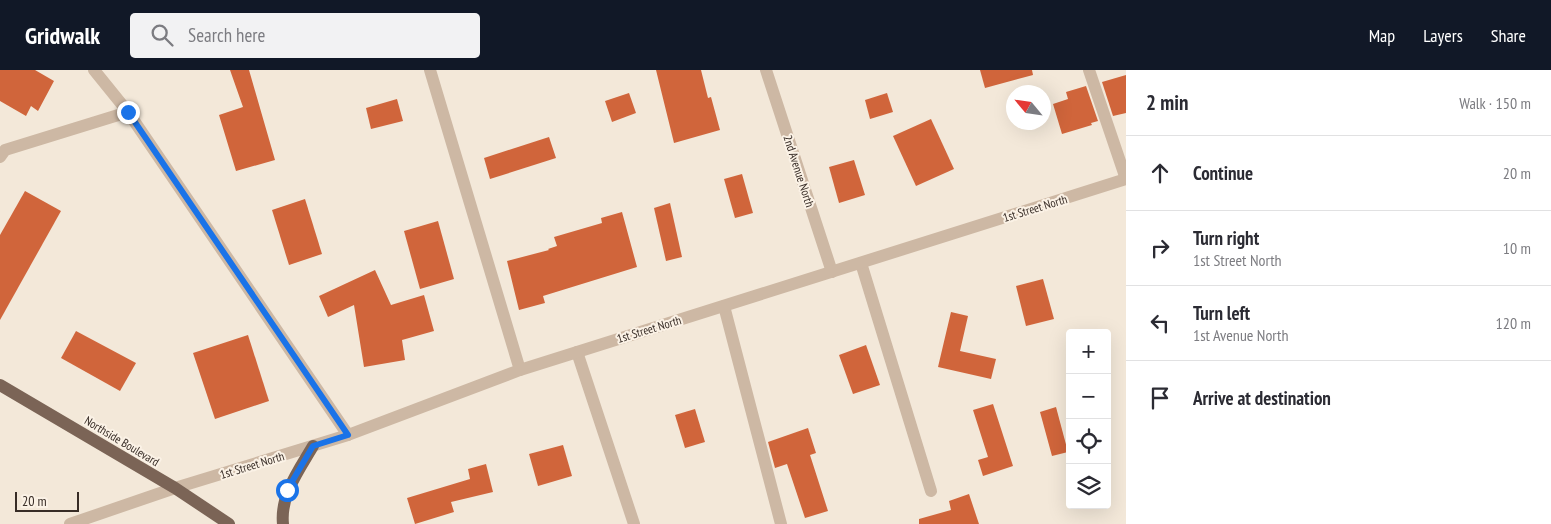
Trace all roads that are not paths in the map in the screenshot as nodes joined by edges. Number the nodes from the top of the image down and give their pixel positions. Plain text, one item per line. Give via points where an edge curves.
1 (94, 70) edge
2 (430, 70) edge
3 (766, 70) edge
4 (1089, 70) edge
5 (128, 112) junction
6 (2, 151) edge
7 (1126, 179) edge
8 (860, 263) junction
9 (832, 272) junction
10 (724, 306) junction
11 (577, 352) junction
12 (520, 370) junction
13 (0, 385) edge
14 (348, 435) junction
15 (313, 446) junction
16 (175, 488) junction
17 (931, 491) dead end
18 (89, 521) edge
19 (70, 524) edge
20 (229, 524) edge
21 (283, 524) edge
22 (634, 524) edge
23 (782, 524) edge

1 - 5 street
2 - 12 street
3 - 9 street, 2nd Avenue North
4 - 7 street
5 - 6 street
5 - 14 street
7 - 8 street, 1st Street North
8 - 9 street, 1st Street North
8 - 17 street
9 - 10 street, 1st Street North
10 - 11 street, 1st Street North
10 - 23 street
11 - 12 street, 1st Street North
11 - 22 street
12 - 14 street, 1st Street North
13 - 16 main road, Northside Boulevard
14 - 15 street, 1st Street North
15 - 16 street, 1st Street North
15 - 21 main road via 287,490
16 - 18 street, 1st Street North
16 - 20 main road, Northside Boulevard
18 - 19 street, 1st Street North

